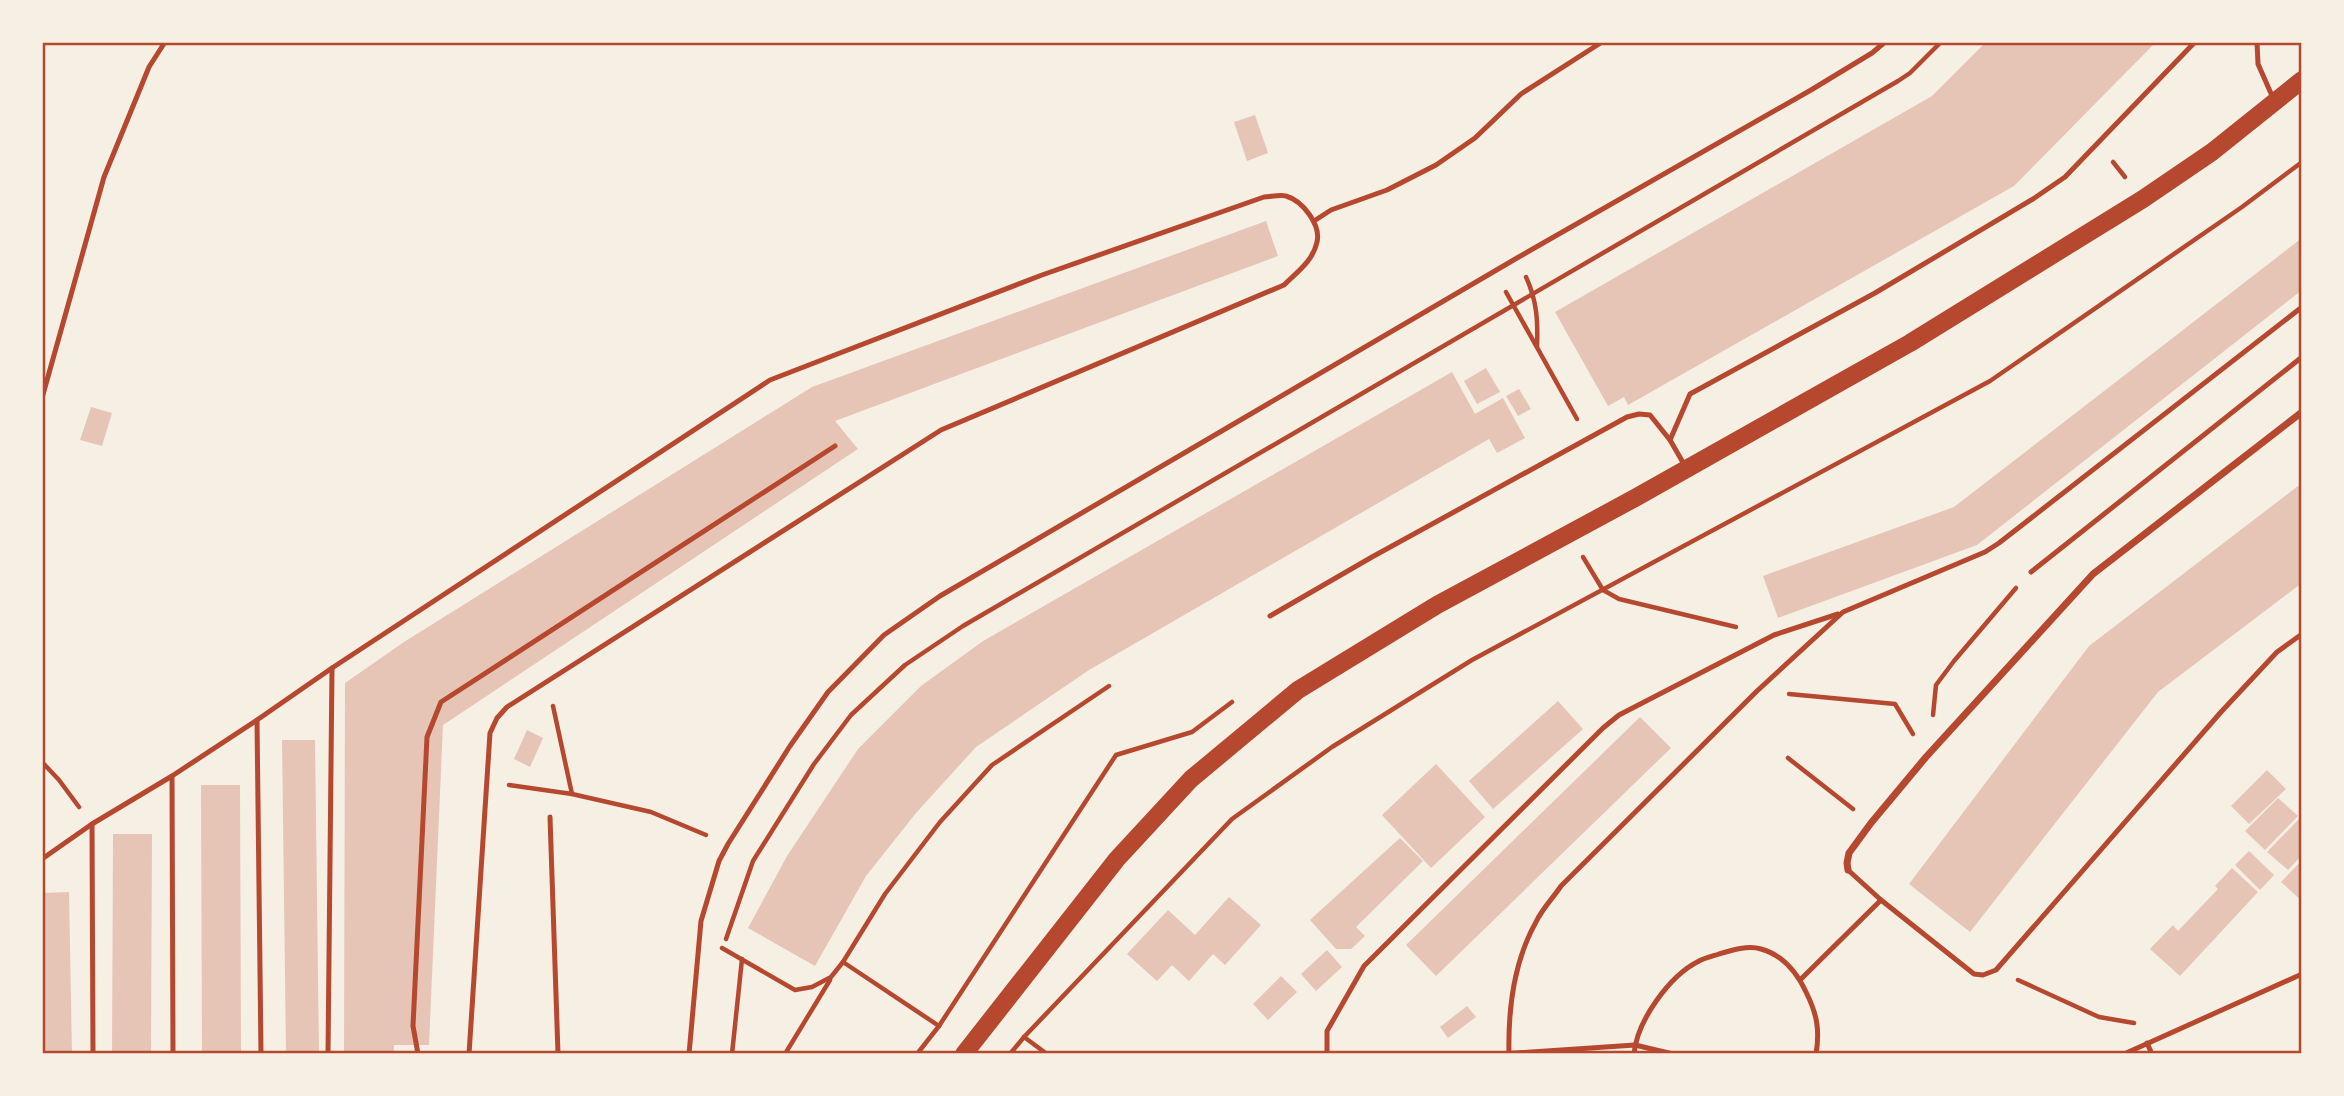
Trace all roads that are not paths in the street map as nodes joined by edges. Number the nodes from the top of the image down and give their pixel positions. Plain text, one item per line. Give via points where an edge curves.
1 (165, 42) edge
2 (1602, 42) edge
3 (1885, 42) edge
4 (2195, 42) edge
5 (2257, 42) edge
6 (2302, 80) edge
7 (2275, 103) junction
8 (1314, 221) junction
9 (2302, 307) edge
10 (2302, 357) edge
11 (42, 398) edge
12 (2302, 412) edge
13 (1670, 440) junction
14 (835, 446) dead end
15 (1687, 469) junction
16 (2031, 572) road end
17 (1843, 612) junction
18 (1270, 616) dead end
19 (2302, 634) edge
20 (332, 668) junction
21 (257, 720) junction
22 (172, 776) junction
23 (550, 817) dead end
24 (92, 824) junction
25 (42, 859) edge
26 (1848, 870) joint
27 (1881, 900) junction
28 (2302, 974) edge
29 (1800, 980) junction
30 (2147, 1043) junction
31 (1635, 1045) junction
32 (1509, 1053) edge
33 (93, 1054) edge
34 (173, 1054) edge
35 (261, 1054) edge
36 (328, 1054) edge
37 (418, 1054) edge
38 (469, 1054) edge
39 (558, 1054) edge
40 (689, 1054) edge
41 (964, 1054) edge
42 (1326, 1054) edge
43 (1500, 1054) edge
44 (1634, 1054) edge
45 (1673, 1054) edge
46 (1816, 1054) edge
47 (2124, 1054) edge
48 (2152, 1054) edge

1 - 11 lane via 149,67 104,177
2 - 8 lane via 1521,94 1475,138 1436,165 1387,190 1331,209
3 - 40 lane via 1811,90 940,596 884,635 828,692 719,862 699,935
4 - 13 lane via 2065,177 1875,293 1690,394
5 - 7 lane via 2258,64
6 - 7 main road
7 - 15 main road via 2143,199 1910,343
8 - 20 lane via 1285,195 1264,197 1042,275 770,380
8 - 38 lane via 1318,241 1309,261 1284,285 941,430 507,706 490,733
9 - 17 lane via 1992,547
10 - 16 lane
12 - 26 street via 2093,574 1871,823 1849,853
13 - 15 lane
13 - 18 lane via 1650,415 1627,417
14 - 37 lane via 441,702 427,737 412,1026
15 - 41 main road via 1446,600 1298,690 1191,779 1117,859
17 - 32 lane via 1561,886 1535,922 1519,966 1512,993
17 - 42 lane via 1774,635 1619,715 1603,728 1364,966 1327,1031
19 - 27 lane via 2277,652 2221,712 1996,970 1974,974
20 - 21 lane
20 - 36 lane
21 - 22 lane
21 - 35 lane
22 - 24 lane
22 - 34 lane
23 - 39 lane
24 - 25 lane
24 - 33 lane
26 - 27 lane
27 - 29 lane
28 - 30 lane
29 - 31 lane via 1785,961 1761,949 1735,948 1698,961 1650,1006
29 - 46 lane via 1819,1033
30 - 47 lane
30 - 48 lane
31 - 32 lane
31 - 44 lane
31 - 45 lane
32 - 43 lane

